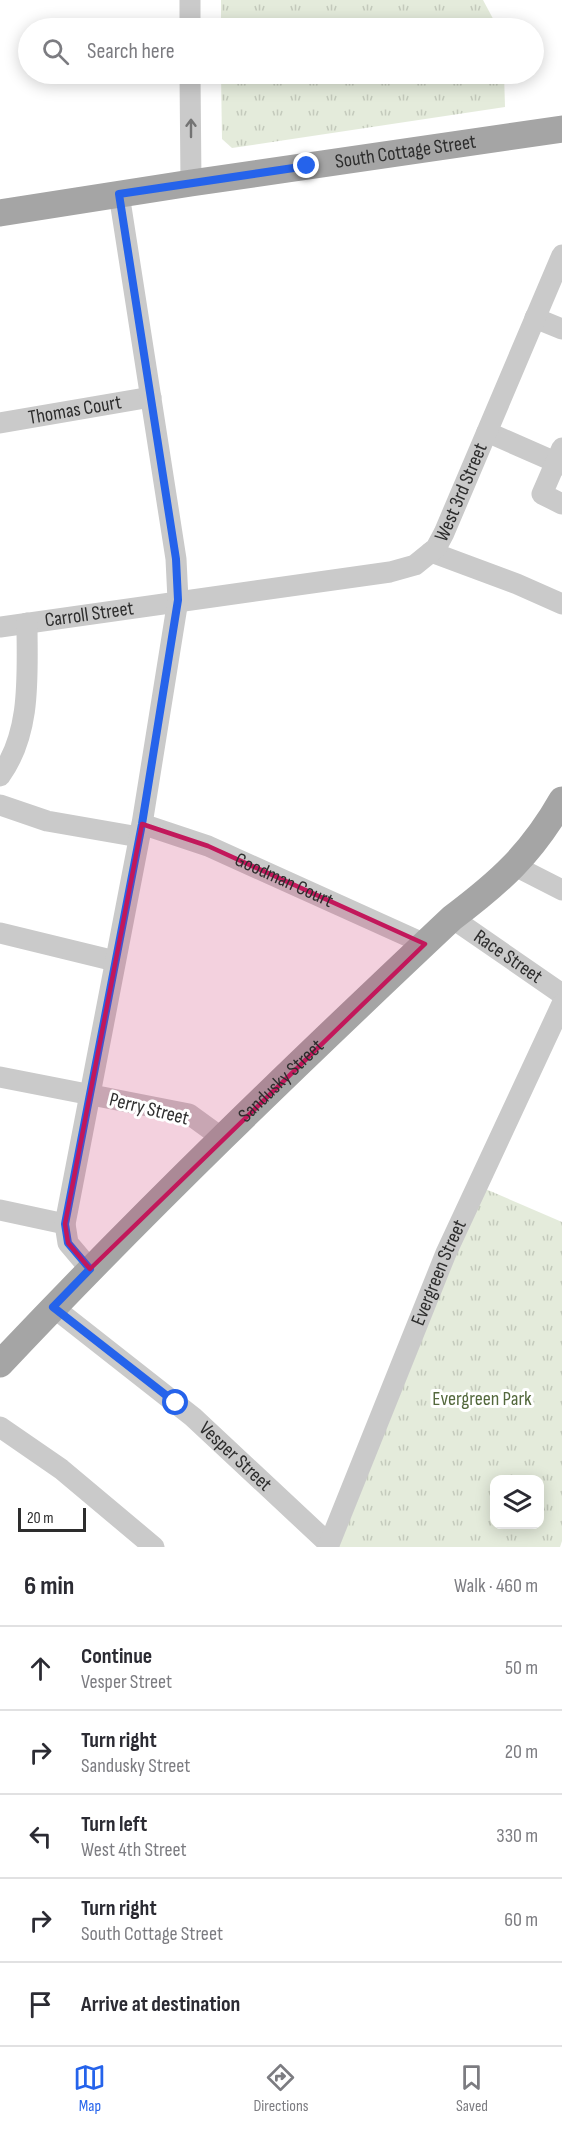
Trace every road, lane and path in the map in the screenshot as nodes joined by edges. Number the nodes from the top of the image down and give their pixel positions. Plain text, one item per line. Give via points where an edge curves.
1 (190, 0) edge
2 (190, 18) edge
3 (190, 84) edge
4 (562, 129) edge
5 (191, 183) junction
6 (119, 194) junction
7 (0, 213) edge
8 (562, 255) edge
9 (535, 318) junction
10 (562, 329) edge
11 (151, 397) junction
12 (0, 423) edge
13 (487, 432) junction
14 (560, 458) edge
15 (562, 504) edge
16 (431, 552) junction
17 (178, 600) junction
18 (562, 603) edge
19 (27, 623) junction
20 (0, 627) edge
21 (0, 776) edge
22 (562, 800) edge
23 (0, 805) edge
24 (141, 831) junction
25 (515, 866) junction
26 (562, 890) edge
27 (452, 918) junction
28 (0, 933) edge
29 (425, 944) junction
30 (115, 961) junction
31 (562, 994) edge
32 (562, 1004) edge
33 (0, 1077) edge
34 (90, 1095) junction
35 (222, 1138) junction
36 (0, 1210) edge
37 (65, 1224) junction
38 (90, 1269) junction
39 (53, 1307) junction
40 (0, 1364) edge
41 (0, 1428) edge
42 (328, 1546) edge
43 (154, 1547) edge

1 - 2 street
5 -> 3 street
4 - 5 main road, South Cottage Street
5 - 6 main road, South Cottage Street
6 - 7 main road, South Cottage Street
6 - 11 street
8 - 9 street, West 3rd Street
9 - 10 street
9 - 13 street, West 3rd Street
11 - 12 street, Thomas Court
11 - 17 street via 176,559
13 - 14 street
13 - 16 street, West 3rd Street via 444,533
14 - 15 street via 542,494
16 - 17 street, West 3rd Street via 415,565 390,572
16 - 18 street
17 - 19 street, Carroll Street
17 - 24 street
19 - 20 street, Carroll Street
19 - 21 street via 25,710 12,754
22 - 25 main road, Sandusky Street
23 - 24 street, Goodman Court via 47,821
24 - 29 street, Goodman Court via 208,846
24 - 30 street
25 - 26 street
25 - 27 main road, Sandusky Street
27 - 29 main road, Sandusky Street
27 - 31 street, Race Street
28 - 30 street
29 - 35 main road, Sandusky Street
30 - 34 street
32 - 42 street, Evergreen Street via 446,1253
33 - 34 street, Perry Street
34 - 35 street, Perry Street via 189,1114
34 - 37 street
35 - 38 main road, Sandusky Street
36 - 37 street
37 - 38 street via 68,1243
38 - 39 main road, Sandusky Street
39 - 40 main road, Sandusky Street
39 - 42 street, Vesper Street via 193,1417
41 - 43 street via 61,1469

